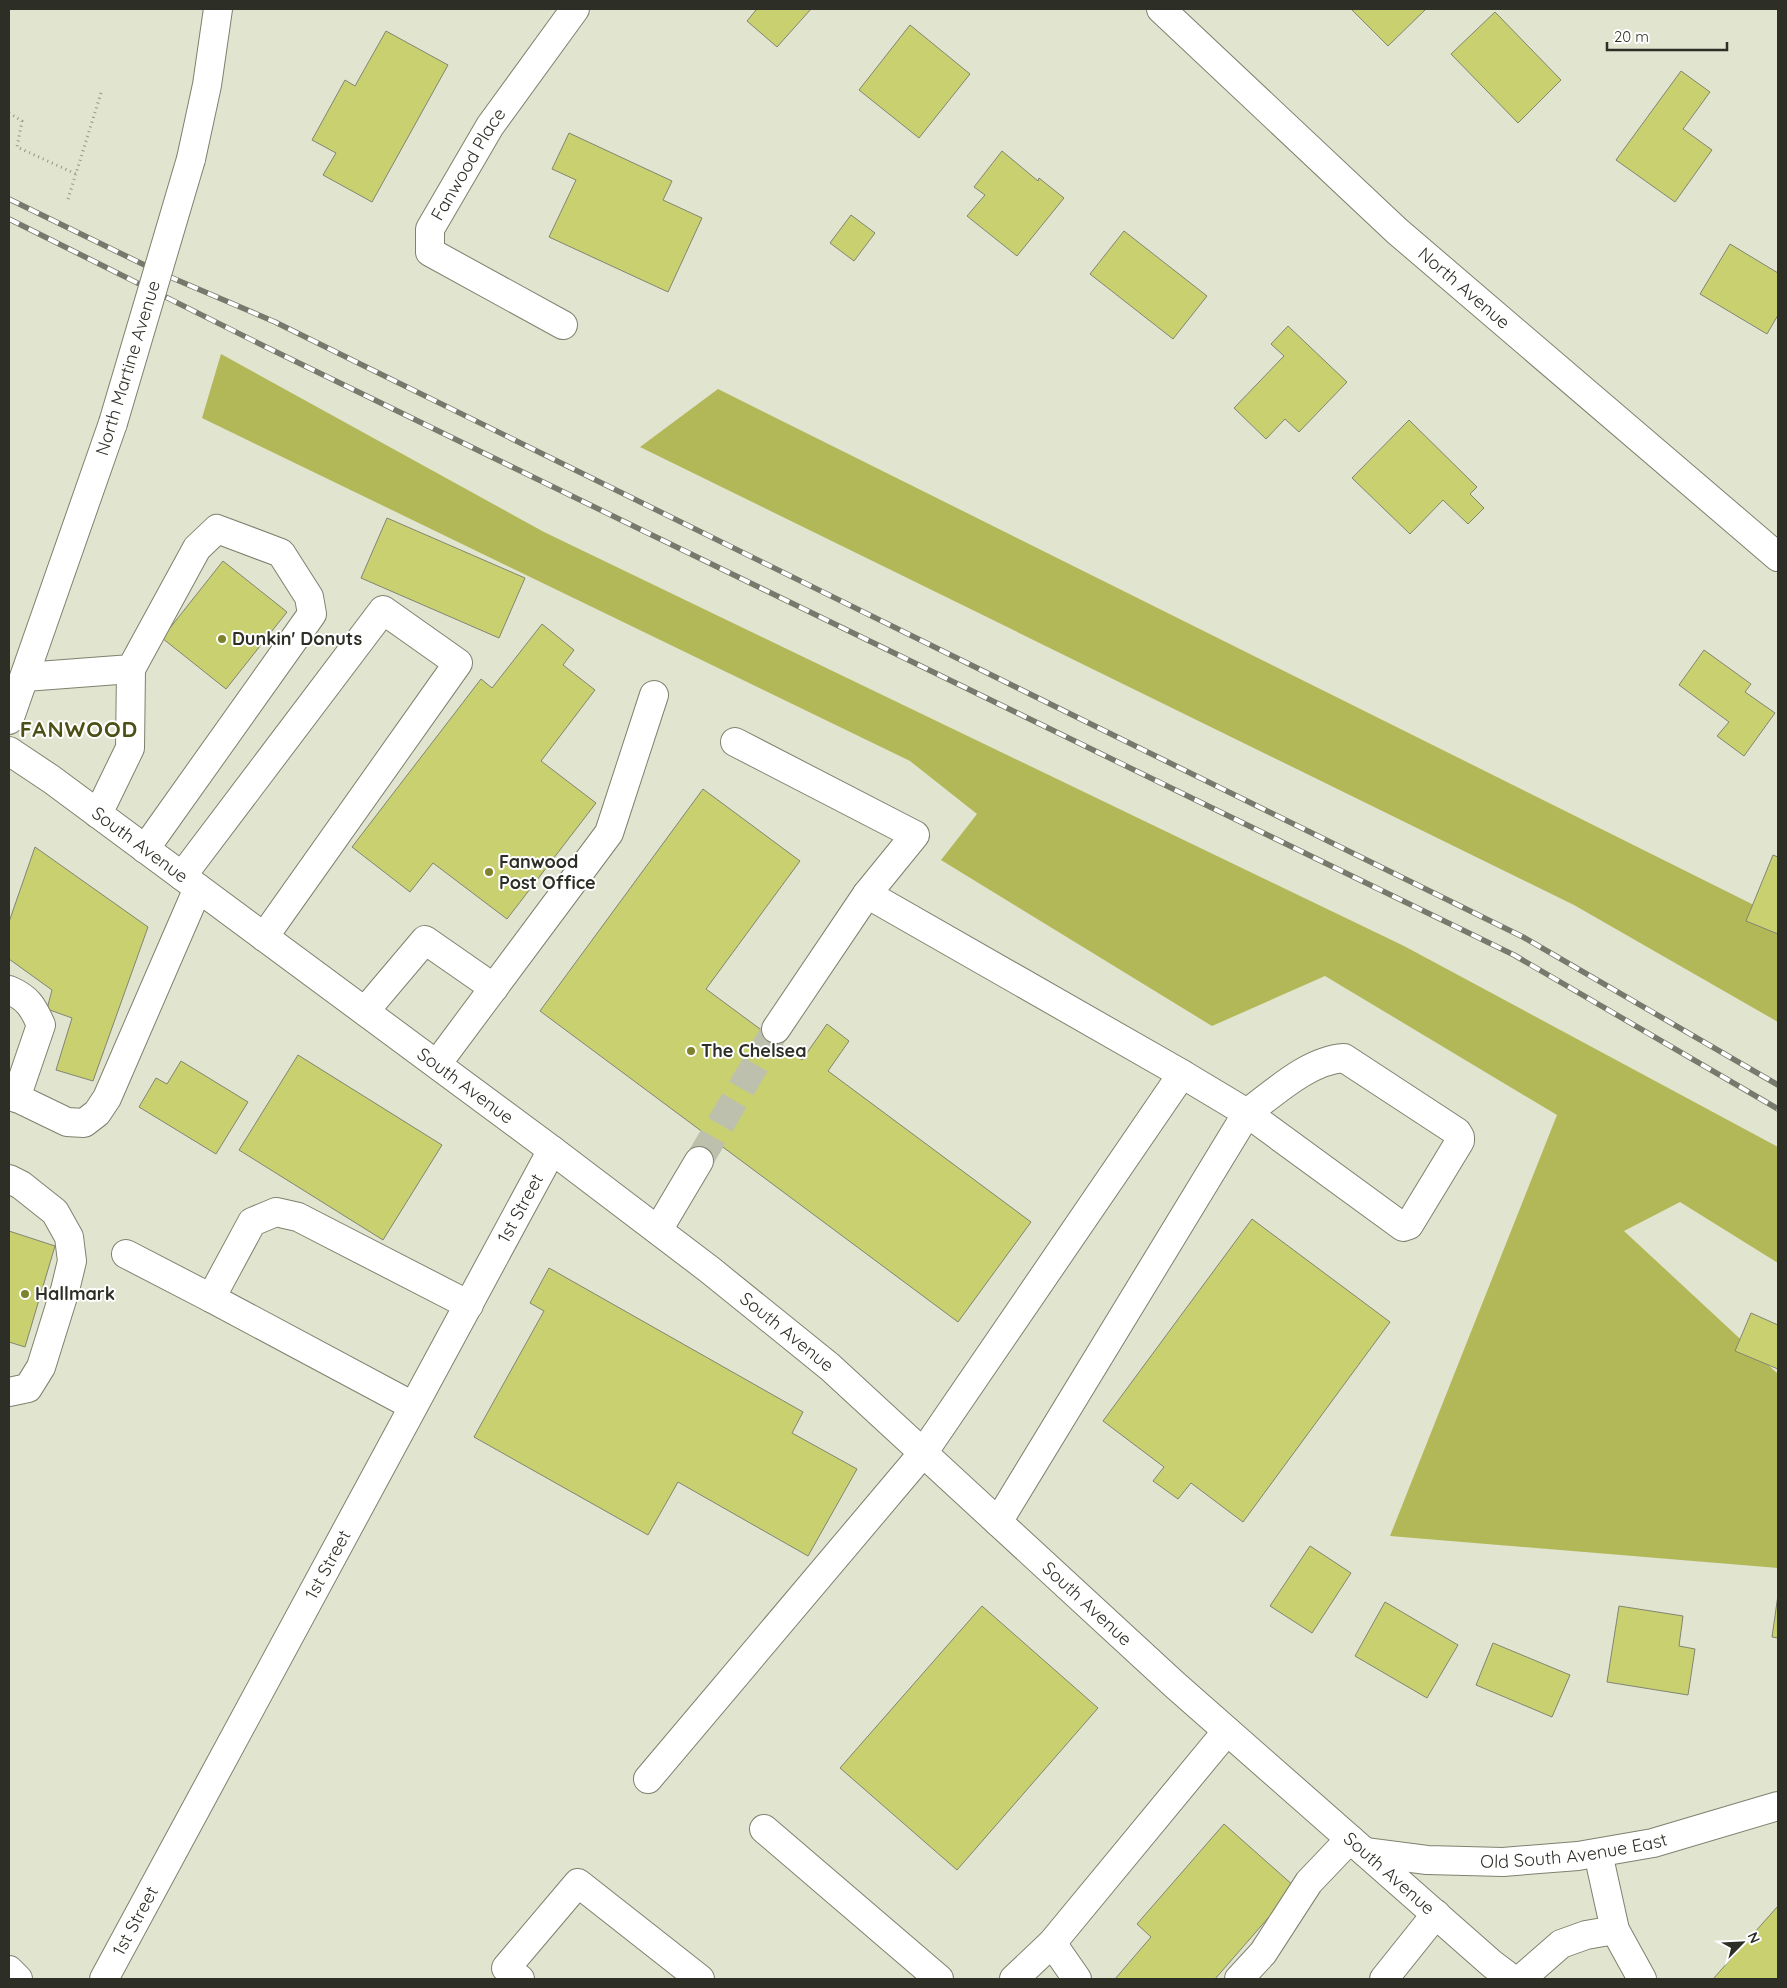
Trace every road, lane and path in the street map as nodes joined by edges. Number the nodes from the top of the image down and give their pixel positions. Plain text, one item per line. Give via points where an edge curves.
1 (218, 9) edge
2 (575, 9) edge
3 (1161, 9) edge
4 (101, 93) dead end
5 (9, 113) edge
6 (76, 174) junction
7 (68, 199) dead end
8 (563, 325) dead end
9 (1778, 557) edge
10 (131, 669) junction
11 (25, 677) junction
12 (654, 695) dead end
13 (9, 720) edge
14 (735, 742) dead end
15 (9, 751) edge
16 (98, 814) junction
17 (145, 848) junction
18 (190, 882) junction
19 (867, 894) junction
20 (264, 937) junction
21 (494, 988) junction
22 (9, 990) edge
23 (365, 1011) junction
24 (776, 1029) tunnel mouth
25 (436, 1064) junction
26 (1182, 1074) junction
27 (12, 1096) edge
28 (1247, 1113) junction
29 (552, 1150) junction
30 (699, 1161) tunnel mouth
31 (9, 1179) edge
32 (658, 1230) junction
33 (126, 1254) dead end
34 (211, 1298) junction
35 (469, 1305) junction
36 (9, 1392) edge
37 (413, 1406) junction
38 (923, 1453) junction
39 (998, 1522) junction
40 (1228, 1731) junction
41 (648, 1779) dead end
42 (1778, 1806) edge
43 (764, 1829) dead end
44 (1357, 1846) junction
45 (1598, 1853) junction
46 (1436, 1914) junction
47 (1615, 1930) junction
48 (1052, 1943) junction
49 (9, 1970) edge
50 (18, 1979) edge
51 (104, 1979) edge
52 (520, 1979) edge
53 (700, 1979) edge
54 (939, 1979) edge
55 (1014, 1979) edge
56 (1077, 1979) edge
57 (1239, 1979) edge
58 (1384, 1979) edge
59 (1512, 1979) edge
60 (1521, 1979) edge
61 (1642, 1979) edge

1 - 11 main road, North Martine Avenue, bridge via 191,159 113,423
2 - 8 main road, Fanwood Place via 490,126 430,228 430,252
3 - 9 main road, North Avenue via 1397,231
4 - 6 path
5 - 6 path via 22,121 17,147
6 - 7 path
10 - 11 main road
10 - 16 main road via 130,748
10 - 17 main road via 197,548 217,529 281,553 309,597 312,614
11 - 13 main road, North Martine Avenue
12 - 21 main road via 609,833
14 - 19 main road via 915,835
15 - 16 main road, South Avenue
16 - 17 main road, South Avenue
17 - 18 main road, South Avenue
18 - 20 main road, South Avenue
18 - 20 main road via 383,610 458,663
18 - 27 main road via 107,1098 97,1113 84,1123 66,1122
19 - 24 main road
19 - 26 main road
20 - 23 main road, South Avenue
21 - 23 main road via 425,940
21 - 25 main road
22 - 27 main road via 32,1006 42,1025
23 - 25 main road, South Avenue
25 - 29 main road, South Avenue
26 - 28 main road
26 - 38 main road
28 - 28 main road via 1403,1227 1409,1224 1460,1141 1457,1132 1344,1058 1300,1074
28 - 39 main road
29 - 32 main road, South Avenue
29 - 35 main road, 1st Street
30 - 32 main road
31 - 36 main road via 55,1212 69,1237 72,1262 41,1367 28,1388
32 - 38 main road, South Avenue via 830,1367
33 - 34 main road
34 - 35 main road via 252,1222 276,1212 298,1217
34 - 37 main road
35 - 37 main road, 1st Street
37 - 51 main road, 1st Street
38 - 39 main road, South Avenue
38 - 41 main road
39 - 40 main road, South Avenue
40 - 44 main road, South Avenue
40 - 48 main road
42 - 45 main road, Old South Avenue East via 1653,1843
43 - 54 main road
44 - 45 main road, Old South Avenue East via 1427,1860 1503,1862
44 - 46 main road, South Avenue
44 - 57 main road via 1309,1882 1263,1953
45 - 47 main road
46 - 58 main road
46 - 59 main road, South Avenue
47 - 60 main road via 1561,1944
47 - 61 main road
48 - 55 main road
48 - 56 main road
49 - 50 main road
52 - 53 main road via 506,1968 578,1883

